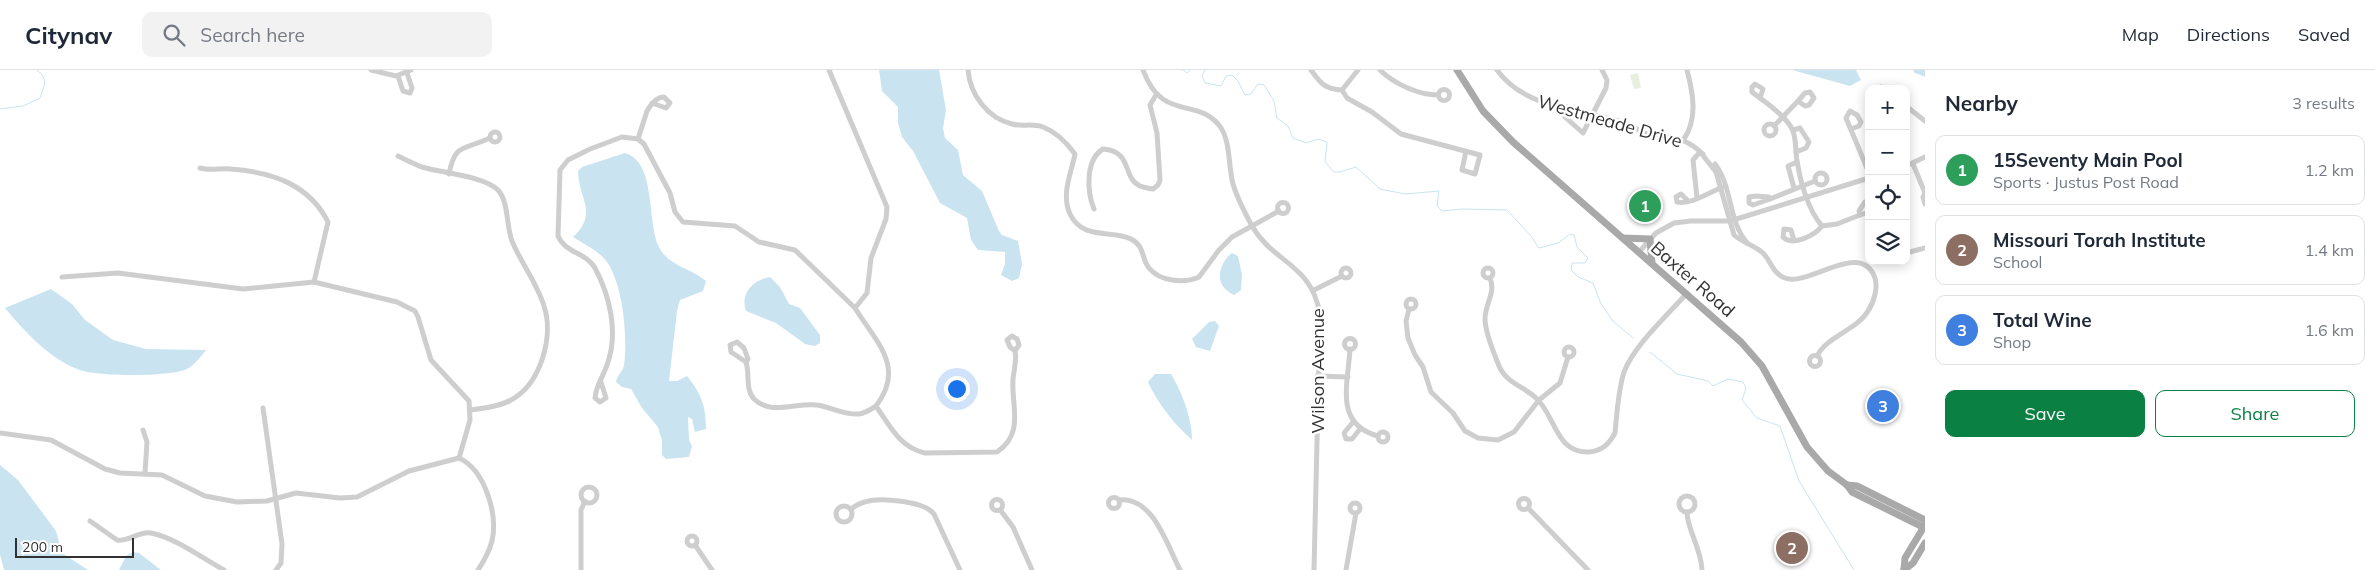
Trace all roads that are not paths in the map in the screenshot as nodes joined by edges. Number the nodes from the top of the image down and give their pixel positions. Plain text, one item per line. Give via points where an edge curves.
1 (371, 70) edge
2 (829, 70) edge
3 (968, 70) edge
4 (1143, 70) edge
5 (1311, 70) edge
6 (1358, 70) edge
7 (1380, 70) edge
8 (1457, 70) edge
9 (1498, 70) edge
10 (1602, 70) edge
11 (1687, 70) edge
12 (409, 72) edge
13 (398, 76) junction
14 (1342, 90) junction
15 (1156, 95) junction
16 (1438, 95) dead end
17 (1760, 98) dead end
18 (1798, 101) dead end
19 (652, 104) dead end
20 (1567, 107) junction
21 (1910, 109) edge
22 (1592, 114) junction
23 (1783, 118) junction
24 (1925, 121) edge
25 (1774, 126) dead end
26 (1851, 129) dead end
27 (1793, 130) junction
28 (490, 138) dead end
29 (638, 139) junction
30 (1684, 139) junction
31 (1466, 151) junction
32 (1700, 152) junction
33 (1796, 152) junction
34 (1865, 155) edge
35 (398, 156) dead end
36 (1925, 157) edge
37 (1797, 162) junction
38 (1913, 164) junction
39 (1910, 165) edge
40 (200, 168) dead end
41 (449, 174) junction
42 (1865, 179) edge
43 (1815, 181) dead end
44 (1804, 184) junction
45 (1724, 186) junction
46 (1794, 188) junction
47 (1925, 193) edge
48 (1697, 198) junction
49 (1807, 198) junction
50 (1770, 199) dead end
51 (1688, 201) dead end
52 (1865, 202) edge
53 (1925, 204) edge
54 (1094, 209) dead end
55 (1279, 211) dead end
56 (1865, 213) edge
57 (1860, 215) junction
58 (1732, 221) junction
59 (1252, 226) junction
60 (1822, 226) junction
61 (1623, 238) junction
62 (1650, 239) junction
63 (1794, 241) dead end
64 (1924, 249) edge
65 (1639, 252) junction
66 (1910, 252) edge
67 (1925, 256) edge
68 (1652, 263) junction
69 (1342, 276) dead end
70 (62, 277) dead end
71 (1490, 278) dead end
72 (314, 282) junction
73 (1314, 290) junction
74 (1687, 293) junction
75 (855, 308) junction
76 (1409, 309) dead end
77 (1350, 350) dead end
78 (1015, 351) dead end
79 (1817, 356) dead end
80 (1568, 357) dead end
81 (746, 362) dead end
82 (1317, 376) junction
83 (1348, 377) junction
84 (601, 382) dead end
85 (1539, 400) junction
86 (876, 406) junction
87 (263, 408) dead end
88 (471, 410) junction
89 (1353, 422) junction
90 (1360, 429) junction
91 (143, 430) dead end
92 (0, 433) edge
93 (1378, 436) dead end
94 (458, 458) junction
95 (145, 473) junction
96 (276, 500) junction
97 (1119, 500) dead end
98 (585, 501) dead end
99 (1528, 508) dead end
100 (851, 509) dead end
101 (1001, 511) dead end
102 (1687, 512) dead end
103 (1356, 513) dead end
104 (1925, 514) edge
105 (1913, 518) junction
106 (90, 521) dead end
107 (1925, 525) edge
108 (1916, 540) junction
109 (1925, 544) edge
110 (695, 546) dead end
111 (1904, 569) edge
112 (224, 570) edge
113 (276, 570) edge
114 (478, 570) edge
115 (581, 570) edge
116 (712, 570) edge
117 (960, 570) edge
118 (1032, 570) edge
119 (1180, 570) edge
120 (1314, 570) edge
121 (1346, 570) edge
122 (1588, 570) edge
123 (1702, 570) edge

1 - 13 street
2 - 75 street via 887,207 886,219 871,258 867,293
3 - 59 street via 972,90 996,117 1014,125 1045,127 1075,154 1066,192 1073,219 1094,234 1133,240 1143,250 1149,268 1158,275 1179,281 1198,277 1226,242
4 - 15 street
5 - 14 street via 1321,85
6 - 14 street
7 - 16 street via 1396,83
8 - 61 main road, Baxter Road via 1493,122
9 - 20 street, Westmeade Drive via 1505,81 1524,95
10 - 22 street via 1607,80 1606,88
11 - 30 street via 1693,115
12 - 13 street
12 - 13 street via 412,88 408,93 403,91
14 - 31 street via 1347,98 1401,134
15 - 54 street via 1150,105 1157,133 1158,185 1153,189 1140,186 1121,156 1116,151 1102,148 1096,153 1092,165 1088,197
15 - 59 street, Wilson Avenue via 1210,117 1220,126 1233,186
17 - 23 street
18 - 23 street
19 - 29 street
20 - 22 street, Westmeade Drive
20 - 22 street via 1565,118 1582,133
21 - 24 street
22 - 30 street, Westmeade Drive via 1624,122 1651,135
23 - 25 street
23 - 27 street
26 - 34 street
27 - 33 street
27 - 33 street via 1800,128 1809,142 1806,148
28 - 41 street via 456,152
29 - 75 street via 644,144 670,193 675,212 683,222 735,226 759,242 795,250
29 - 84 street via 622,137 590,149 568,160 560,170 558,236 562,245 594,267 612,319 612,350
30 - 32 street, Westmeade Drive
31 - 31 street via 1462,170 1475,174 1480,155
32 - 45 street, Westmeade Drive
32 - 48 street via 1693,160
33 - 37 street
35 - 41 street
36 - 38 street
37 - 44 street
37 - 46 street via 1788,166
38 - 39 street
38 - 47 street
40 - 72 street via 258,173 301,189 328,222
41 - 88 street via 483,182 501,194 512,240 540,295 548,319 544,355 527,386 519,395 500,405
42 - 49 street
43 - 44 street
44 - 46 street
44 - 49 street
45 - 48 street
45 - 58 street, Westmeade Drive
46 - 50 street
47 - 53 street via 1922,197
48 - 51 street
49 - 58 street
49 - 60 street
52 - 57 street via 1860,207
55 - 59 street
56 - 57 street
57 - 60 street
58 - 62 street via 1682,221 1662,229
58 - 79 street, Westmeade Drive via 1741,236 1786,279 1851,262 1863,264 1872,272 1875,293 1865,316
59 - 73 street, Wilson Avenue via 1278,255 1304,276
60 - 63 street via 1818,232
61 - 62 main road
61 - 65 main road, Baxter Road
62 - 65 street
62 - 68 main road
64 - 66 street
64 - 67 street
65 - 68 main road, Baxter Road
68 - 74 main road, Baxter Road
69 - 73 street
70 - 72 street via 118,273 255,289
71 - 85 street via 1492,292 1485,321 1499,366 1511,381
72 - 88 street via 397,302 415,311 428,357 466,398
73 - 82 street, Wilson Avenue via 1320,314
74 - 85 street via 1631,358 1623,378 1615,433 1605,448 1587,452 1570,448 1559,436
74 - 105 main road, Baxter Road via 1741,342 1762,366 1807,447 1828,471 1852,492
75 - 86 street via 888,360 890,370 886,390
76 - 85 street via 1406,321 1408,338 1431,392 1469,434 1488,440 1506,437 1517,429
77 - 83 street
78 - 86 street via 1016,420 1008,441 997,452 925,453 915,450 900,441
80 - 85 street via 1560,383
81 - 86 street via 750,394 767,406 815,405 857,414
82 - 83 street
82 - 120 street, Wilson Avenue
83 - 89 street via 1347,409
87 - 96 street
88 - 94 street
89 - 90 street
89 - 90 street via 1344,433 1346,439 1352,439
90 - 93 street
91 - 95 street via 147,442
92 - 95 street via 51,440 105,470
94 - 96 street via 400,475 358,497 296,493
94 - 114 street via 474,469 490,504 492,539
95 - 96 street via 162,475 220,501
96 - 113 street via 282,544 281,563
97 - 119 street via 1131,500 1147,509
98 - 115 street via 581,510
99 - 122 street
100 - 117 street via 868,501 914,502 928,507
101 - 118 street
102 - 123 street via 1700,552
103 - 121 street
104 - 105 main road
105 - 107 main road, Baxter Road
105 - 108 main road
106 - 112 street via 118,540 123,541 138,533 160,536
107 - 108 main road
108 - 111 main road via 1905,558
109 - 111 main road via 1913,563
110 - 116 street

